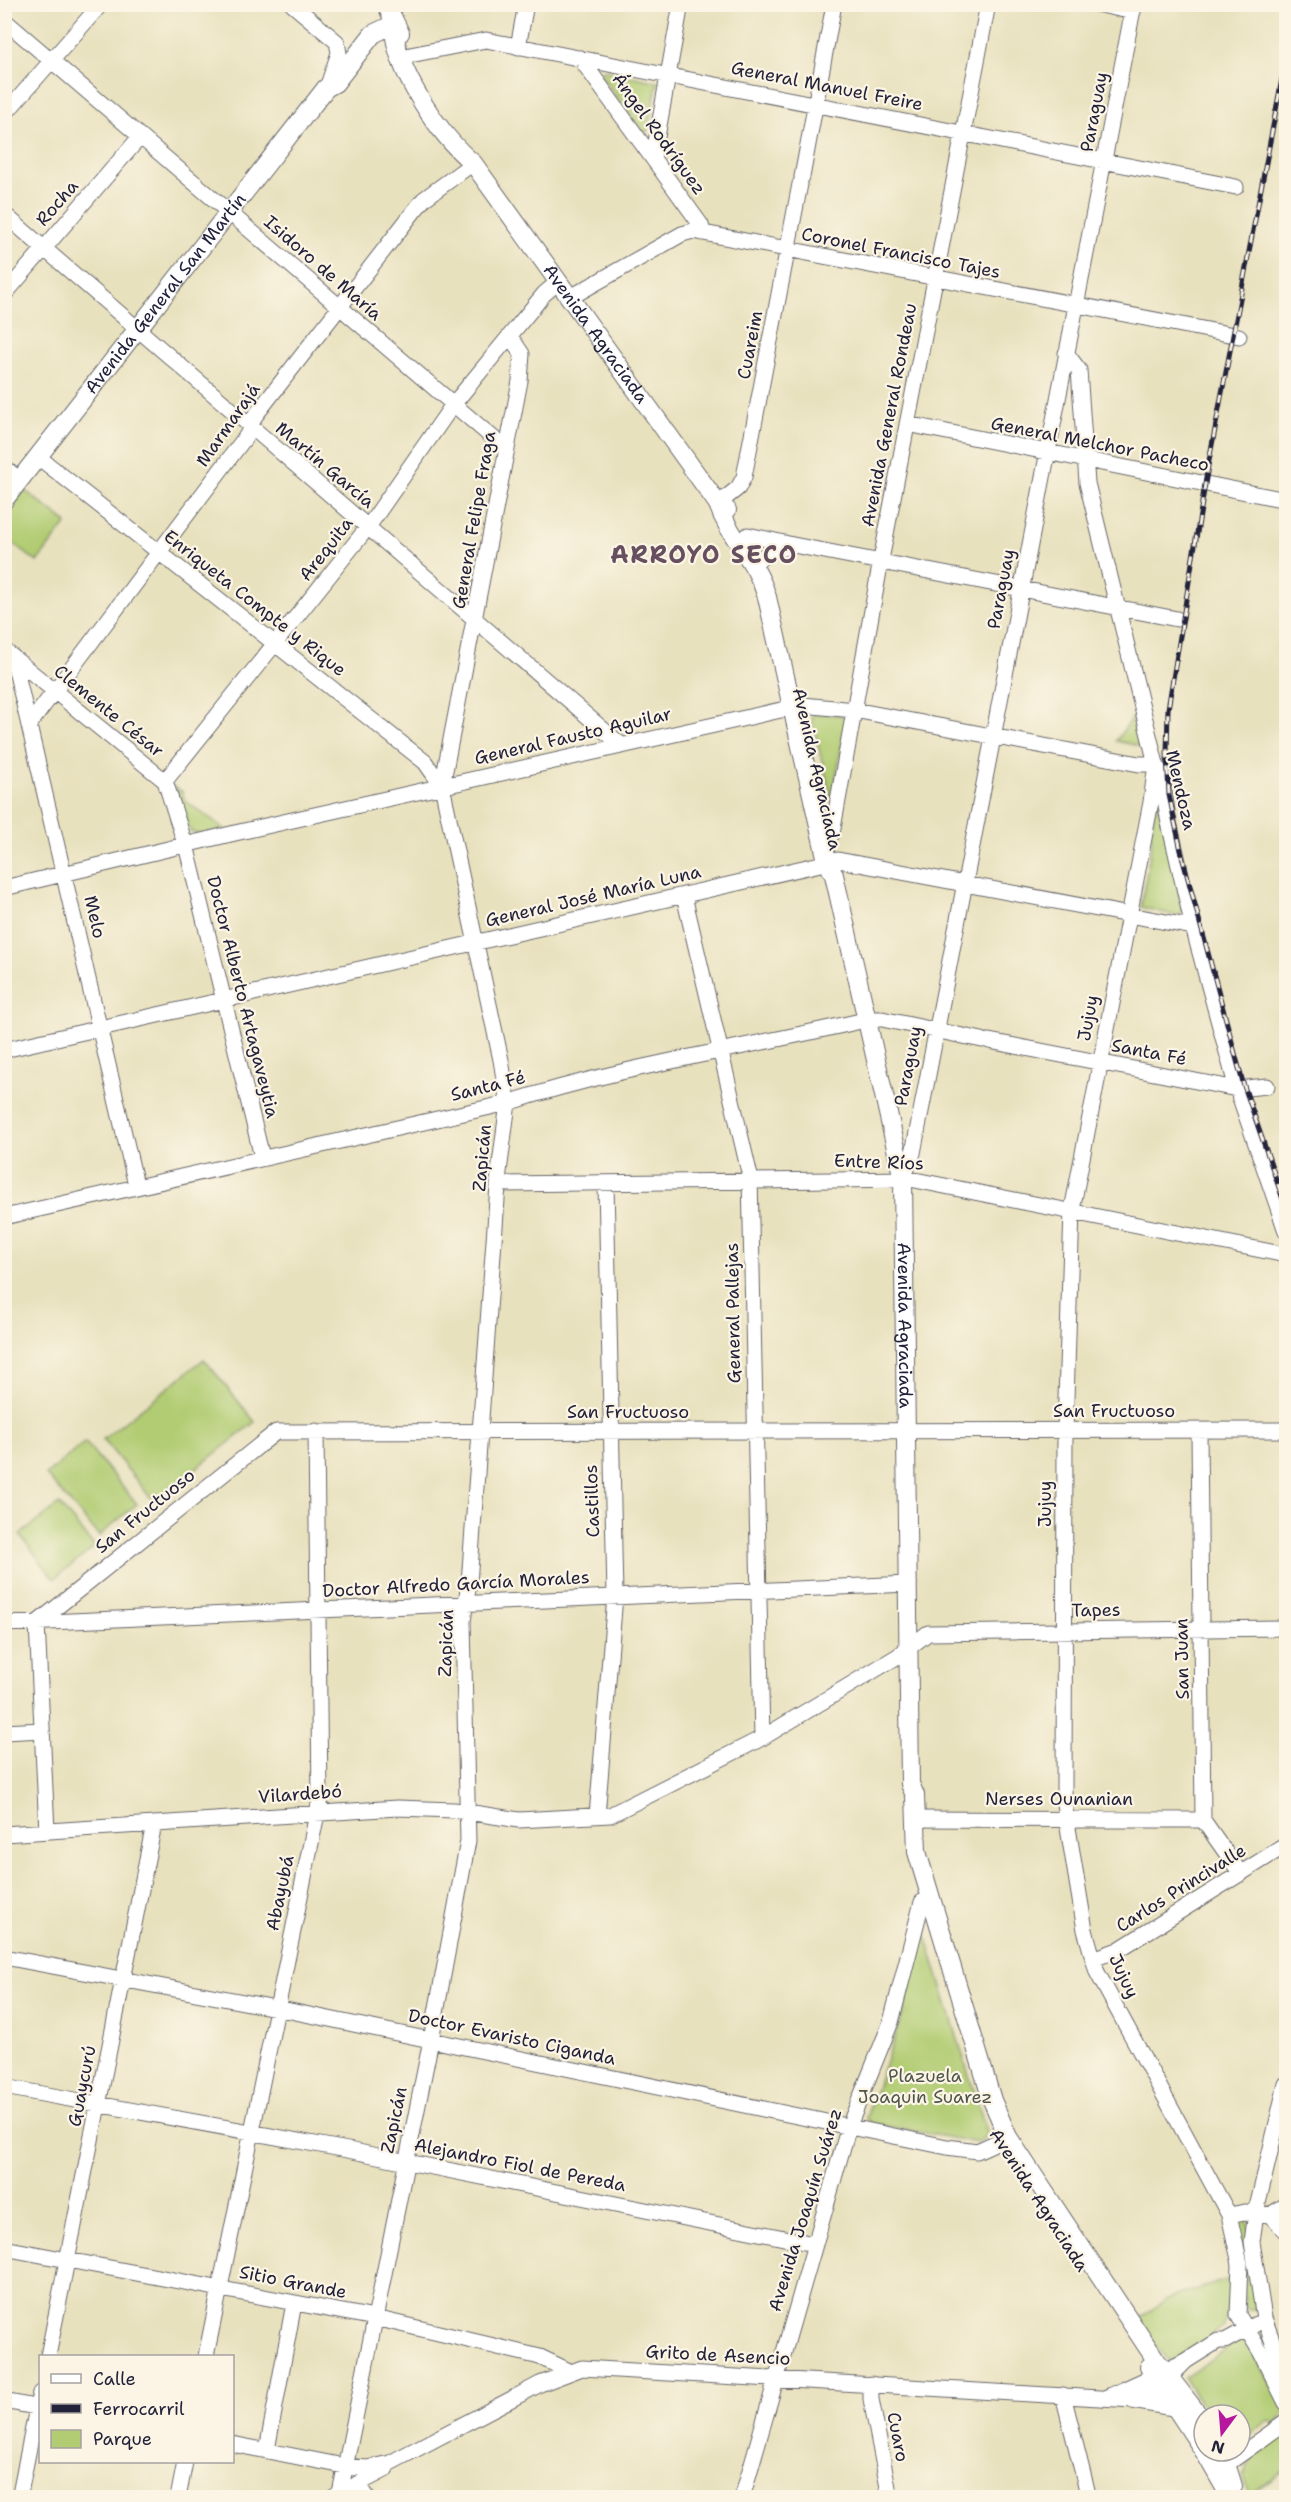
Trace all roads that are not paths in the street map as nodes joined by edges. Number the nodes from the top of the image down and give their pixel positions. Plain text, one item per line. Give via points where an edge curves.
1 (101, 4) edge
2 (292, 4) edge
3 (386, 4) edge
4 (526, 4) edge
5 (681, 4) edge
6 (834, 4) edge
7 (988, 4) edge
8 (1096, 4) edge
9 (1134, 8) edge
10 (4, 20) edge
11 (394, 24) junction
12 (363, 45) junction
13 (518, 47) junction
14 (338, 48) junction
15 (410, 55) junction
16 (580, 58) junction
17 (52, 60) junction
18 (669, 75) junction
19 (326, 88) junction
20 (815, 102) junction
21 (4, 115) edge
22 (964, 133) junction
23 (140, 137) junction
24 (653, 159) junction
25 (1104, 160) junction
26 (473, 163) junction
27 (1236, 187) dead end
28 (228, 212) junction
29 (4, 214) edge
30 (703, 233) junction
31 (44, 248) junction
32 (789, 250) junction
33 (934, 280) junction
34 (559, 281) junction
35 (4, 295) edge
36 (571, 297) junction
37 (1076, 307) junction
38 (339, 308) junction
39 (138, 327) junction
40 (510, 336) junction
41 (1239, 336) dead end
42 (1066, 354) junction
43 (452, 406) junction
44 (907, 424) junction
45 (250, 427) junction
46 (507, 450) junction
47 (1047, 454) junction
48 (37, 456) junction
49 (1083, 461) junction
50 (4, 467) edge
51 (20, 480) junction
52 (4, 500) edge
53 (1287, 500) edge
54 (718, 504) junction
55 (368, 527) junction
56 (748, 535) junction
57 (793, 545) junction
58 (159, 552) junction
59 (758, 559) junction
60 (880, 560) junction
61 (1021, 589) junction
62 (1115, 607) junction
63 (476, 618) junction
64 (1177, 619) dead end
65 (275, 645) junction
66 (9, 654) edge
67 (55, 691) junction
68 (797, 705) junction
69 (854, 710) junction
70 (29, 725) junction
71 (992, 736) junction
72 (621, 745) junction
73 (447, 758) junction
74 (425, 762) junction
75 (1156, 764) junction
76 (165, 781) junction
77 (442, 786) junction
78 (832, 834) junction
79 (186, 846) junction
80 (833, 865) junction
81 (65, 874) junction
82 (964, 883) junction
83 (4, 888) edge
84 (684, 896) junction
85 (1127, 915) junction
86 (1193, 927) junction
87 (477, 944) junction
88 (224, 1000) junction
89 (869, 1019) junction
90 (100, 1028) junction
91 (935, 1030) junction
92 (4, 1050) edge
93 (719, 1053) junction
94 (1100, 1062) junction
95 (1267, 1086) dead end
96 (1237, 1089) junction
97 (508, 1103) junction
98 (262, 1157) junction
99 (903, 1179) junction
100 (750, 1182) junction
101 (499, 1184) junction
102 (606, 1184) junction
103 (136, 1185) junction
104 (1072, 1210) junction
105 (4, 1217) edge
106 (1287, 1231) edge
107 (1287, 1255) edge
108 (316, 1431) junction
109 (907, 1431) junction
110 (1065, 1431) junction
111 (1199, 1431) junction
112 (1287, 1431) edge
113 (480, 1432) junction
114 (610, 1432) junction
115 (754, 1432) junction
116 (909, 1584) junction
117 (758, 1590) junction
118 (615, 1596) junction
119 (467, 1602) junction
120 (318, 1610) junction
121 (37, 1623) junction
122 (4, 1624) edge
123 (1201, 1628) junction
124 (1287, 1628) edge
125 (1064, 1630) junction
126 (910, 1646) junction
127 (42, 1730) junction
128 (4, 1732) edge
129 (762, 1738) junction
130 (910, 1784) junction
131 (317, 1813) junction
132 (468, 1813) junction
133 (597, 1816) junction
134 (1065, 1818) junction
135 (915, 1819) junction
136 (1203, 1820) junction
137 (154, 1824) junction
138 (47, 1831) junction
139 (4, 1833) edge
140 (1287, 1845) edge
141 (1241, 1874) junction
142 (922, 1902) junction
143 (4, 1957) edge
144 (1094, 1959) junction
145 (123, 1979) junction
146 (276, 2008) junction
147 (431, 2040) junction
148 (1287, 2084) edge
149 (4, 2087) edge
150 (98, 2104) junction
151 (849, 2126) junction
152 (251, 2132) junction
153 (1004, 2139) junction
154 (405, 2162) junction
155 (1287, 2205) edge
156 (1263, 2214) junction
157 (1229, 2215) junction
158 (1287, 2232) edge
159 (814, 2244) junction
160 (4, 2248) edge
161 (67, 2260) junction
162 (220, 2288) junction
163 (294, 2303) junction
164 (1238, 2315) junction
165 (375, 2318) junction
166 (1264, 2319) junction
167 (1248, 2330) junction
168 (1218, 2341) junction
169 (48, 2355) edge
170 (206, 2355) edge
171 (569, 2371) junction
172 (776, 2377) junction
173 (1163, 2377) junction
174 (1287, 2378) edge
175 (871, 2384) junction
176 (1063, 2395) junction
177 (1105, 2398) junction
178 (1134, 2400) junction
179 (4, 2401) edge
180 (39, 2402) edge
181 (1287, 2403) edge
182 (39, 2407) edge
183 (1175, 2407) junction
184 (1192, 2409) edge
185 (1287, 2422) edge
186 (1192, 2433) edge
187 (1252, 2441) edge
188 (234, 2444) edge
189 (267, 2450) junction
190 (185, 2463) edge
191 (1211, 2463) edge
192 (1226, 2463) edge
193 (388, 2464) junction
194 (344, 2466) junction
195 (358, 2484) junction
196 (337, 2496) edge
197 (1233, 2497) edge
198 (19, 2498) edge
199 (178, 2498) edge
200 (368, 2498) edge
201 (742, 2498) edge
202 (890, 2498) edge
203 (1089, 2498) edge

1 - 17 street
2 - 14 street
3 - 11 main road, Avenida Agraciada
4 - 13 street
5 - 18 street
6 - 20 street, Cuareim
7 - 22 street, Avenida General Rondeau
8 - 9 street
9 - 25 street, Paraguay
10 - 17 street, Isidoro de María
11 - 12 main road, Avenida General San Martín via 378,30
11 - 15 main road, Avenida Agraciada
11 - 26 main road, Avenida Agraciada via 394,40 412,86 462,154
12 - 14 street
12 - 19 main road, Avenida General San Martín via 335,83
13 - 15 street, General Manuel Freire via 486,40
13 - 16 street, General Manuel Freire
14 - 19 street, Avenida General San Martín via 335,71
15 - 26 main road, Avenida Agraciada via 427,89 470,147
16 - 18 street, General Manuel Freire
16 - 24 street, Ángel Rodríguez
17 - 21 street
17 - 23 street, Isidoro de María
18 - 20 street, General Manuel Freire
18 - 24 street
19 - 28 main road, Avenida General San Martín
20 - 22 street, General Manuel Freire
20 - 32 street, Cuareim
22 - 25 street, General Manuel Freire
22 - 33 street, Avenida General Rondeau
23 - 28 street, Isidoro de María
23 - 31 street, Rocha
24 - 30 street, Ángel Rodríguez
25 - 27 street, General Manuel Freire
25 - 37 street, Paraguay
26 - 34 main road, Avenida Agraciada
26 - 38 street, Marmarajá via 424,199
28 - 38 street, Isidoro de María
28 - 39 main road, Avenida General San Martín
29 - 31 street, Martín García
30 - 32 street, Coronel Francisco Tajes
30 - 36 street, Coronel Francisco Tajes via 682,234
31 - 35 street, Rocha
31 - 39 street, Martín García
32 - 33 street, Coronel Francisco Tajes
32 - 54 street, Cuareim via 744,477 738,488
33 - 37 street, Coronel Francisco Tajes
33 - 44 street, Avenida General Rondeau
34 - 36 main road, Avenida Agraciada
34 - 40 street
36 - 54 main road, Avenida Agraciada
37 - 41 street, Coronel Francisco Tajes
37 - 42 street, Paraguay
38 - 43 street, Isidoro de María
38 - 45 street, Marmarajá
39 - 45 street, Martín García
39 - 48 main road, Avenida General San Martín
40 - 43 street, Arequita
40 - 46 street, General Felipe Fraga via 522,354 522,364
42 - 47 street, Paraguay
42 - 49 street, Mendoza via 1078,370
43 - 46 street, Isidoro de María
43 - 55 street, Arequita
44 - 47 street, General Melchor Pacheco
44 - 60 street, Avenida General Rondeau
45 - 55 street, Martín García
45 - 58 street, Marmarajá
46 - 63 street, General Felipe Fraga
47 - 49 street, General Melchor Pacheco
47 - 61 street, Paraguay
48 - 51 main road, Avenida General San Martín
48 - 58 street, Enriqueta Compte y Rique
49 - 53 street, General Melchor Pacheco
49 - 62 street, Mendoza
50 - 51 street
51 - 52 main road, Avenida General San Martín
54 - 56 main road, Avenida Agraciada via 733,515
54 - 59 main road, Avenida Agraciada via 724,520
55 - 63 street, Martín García
55 - 65 street, Arequita
56 - 57 street
56 - 59 main road, Avenida Agraciada
57 - 59 street
57 - 60 street
58 - 65 street, Enriqueta Compte y Rique
58 - 67 street, Marmarajá
59 - 68 main road, Avenida Agraciada
60 - 61 street
60 - 69 street, Avenida General Rondeau
61 - 62 street
61 - 71 street, Paraguay
62 - 64 street
62 - 75 street, Mendoza
63 - 72 street, Martín García
63 - 73 street, General Felipe Fraga
65 - 74 street, Enriqueta Compte y Rique
65 - 76 street, Arequita
66 - 67 street, Clemente César
66 - 70 street, Melo
67 - 70 street, Marmarajá
67 - 76 street, Clemente César
68 - 69 street, General Fausto Aguilar
68 - 72 street, General Fausto Aguilar
68 - 78 main road, Avenida Agraciada
68 - 80 main road, Avenida Agraciada
69 - 71 street, General Fausto Aguilar
69 - 78 street, Avenida General Rondeau
70 - 81 street, Melo
71 - 75 street, General Fausto Aguilar
71 - 82 street, Paraguay
72 - 77 street, General Fausto Aguilar
73 - 74 street via 440,764
73 - 77 street, General Felipe Fraga
74 - 77 street, Enriqueta Compte y Rique
75 - 85 street, Jujuy
75 - 86 street, Mendoza
76 - 79 street, Clemente César
77 - 79 street, General Fausto Aguilar
77 - 87 street, Zapicán
78 - 80 main road, Avenida Agraciada
79 - 81 street, General Fausto Aguilar
79 - 88 street, Doctor Alberto Artagaveytia
80 - 82 street, General José María Luna
80 - 84 street, General José María Luna
80 - 89 main road, Avenida Agraciada
81 - 83 street, General Fausto Aguilar
81 - 90 street, Melo
82 - 85 street, General José María Luna
82 - 91 street, Paraguay
84 - 87 street, General José María Luna
84 - 93 street, General Pallejas
85 - 86 street, General José María Luna
85 - 94 street, Jujuy
86 - 96 street, Mendoza
87 - 88 street, General José María Luna
87 - 97 street, Zapicán
88 - 90 street, General José María Luna
88 - 98 street, Doctor Alberto Artagaveytia
89 - 91 street, Santa Fé
89 - 93 street, Santa Fé
89 - 99 main road, Avenida Agraciada
90 - 92 street, General José María Luna
90 - 103 street, Melo
91 - 94 street, Santa Fé
91 - 99 street, Paraguay via 913,1153
93 - 97 street, Santa Fé via 574,1083
93 - 100 street, General Pallejas
94 - 96 street, Santa Fé
94 - 104 street, Jujuy
95 - 96 street, Santa Fé
96 - 106 street, Mendoza
97 - 98 street, Santa Fé
97 - 101 street, Zapicán
98 - 103 street, Santa Fé
99 - 100 street, Entre Ríos
99 - 104 street, Entre Ríos
99 - 109 main road, Avenida Agraciada
100 - 102 street, Entre Ríos
100 - 115 street, General Pallejas
101 - 102 street, Entre Ríos
101 - 113 street, Zapicán
102 - 114 street, Castillos
103 - 105 street, Santa Fé
104 - 107 street, Entre Ríos
104 - 110 street, Jujuy
108 - 113 street, San Fructuoso
108 - 120 street, Abayubá
108 - 121 street, San Fructuoso via 276,1432
109 - 110 street, San Fructuoso
109 - 115 street, San Fructuoso
109 - 116 main road, Avenida Agraciada
110 - 111 street, San Fructuoso
110 - 125 street, Jujuy
111 - 112 street, San Fructuoso
111 - 123 street, San Juan
113 - 114 street, San Fructuoso
113 - 119 street, Zapicán
114 - 115 street, San Fructuoso
114 - 118 street, Castillos
115 - 117 street, General Pallejas
116 - 117 street, Doctor Alfredo García Morales
116 - 126 main road, Avenida Agraciada
117 - 118 street, Doctor Alfredo García Morales
117 - 129 street, General Pallejas
118 - 119 street, Doctor Alfredo García Morales
118 - 133 street, Castillos
119 - 120 street, Doctor Alfredo García Morales
119 - 132 street, Zapicán via 462,1621
120 - 121 street, Doctor Alfredo García Morales
120 - 131 street, Abayubá
121 - 122 street, Doctor Alfredo García Morales
121 - 127 street
123 - 124 street, Tapes
123 - 125 street, Tapes
123 - 136 street, San Juan
125 - 126 street, Tapes via 928,1633
125 - 134 street, Jujuy
126 - 129 street, Tapes
126 - 130 main road, Avenida Agraciada
127 - 128 street
127 - 138 street
129 - 133 street, Vilardebó via 625,1810
130 - 135 main road, Avenida Agraciada via 915,1795
130 - 142 main road, Avenida Agraciada via 905,1794 906,1842
131 - 132 street, Vilardebó via 407,1808
131 - 137 street, Vilardebó
131 - 146 street, Abayubá
132 - 133 street, Vilardebó via 519,1820
132 - 147 street, Zapicán via 468,1841
134 - 135 street, Nerses Ounanian
134 - 136 street, Nerses Ounanian
134 - 144 street, Jujuy via 1084,1930
135 - 153 main road, Avenida Agraciada via 917,1852
136 - 141 street
137 - 138 street, Vilardebó
137 - 145 street, Guaycurú
138 - 139 street, Vilardebó
140 - 141 street, Carlos Princivalle
141 - 144 street, Carlos Princivalle via 1118,1950
142 - 151 street, Avenida Joaquín Suárez via 891,2022
142 - 153 main road, Avenida Agraciada via 983,2109
143 - 145 street, Doctor Evaristo Ciganda
144 - 157 street, Jujuy via 1101,1979
145 - 146 street, Doctor Evaristo Ciganda
145 - 150 street, Guaycurú
146 - 147 street, Doctor Evaristo Ciganda
146 - 152 street, Abayubá
147 - 151 street, Doctor Evaristo Ciganda
147 - 154 street, Zapicán
148 - 156 street
149 - 150 street, Alejandro Fiol de Pereda
150 - 152 street, Alejandro Fiol de Pereda
150 - 161 street, Guaycurú
151 - 153 street, Doctor Evaristo Ciganda via 977,2151
151 - 159 street, Avenida Joaquín Suárez
152 - 154 street, Alejandro Fiol de Pereda
152 - 162 street, Abayubá
153 - 173 main road, Avenida Agraciada
154 - 159 street, Alejandro Fiol de Pereda
154 - 165 street, Zapicán
155 - 156 street
156 - 157 street
156 - 158 street
156 - 166 street via 1253,2251
157 - 164 street, Jujuy via 1240,2264
159 - 172 street, Avenida Joaquín Suárez
160 - 161 street, Sitio Grande
161 - 162 street, Sitio Grande
161 - 169 street, Guaycurú
162 - 163 street, Sitio Grande
162 - 170 street, Abayubá
163 - 165 street, Sitio Grande
163 - 189 street
164 - 166 street via 1252,2314
164 - 167 street
164 - 168 street
165 - 171 street, Sitio Grande via 540,2357
165 - 194 street, Zapicán
166 - 167 street
166 - 174 street
167 - 168 street
167 - 181 street
168 - 173 street
171 - 172 street, Grito de Asencio via 601,2367
171 - 193 street, Grito de Asencio
172 - 175 street, Grito de Asencio
172 - 201 street, Avenida Joaquín Suárez
173 - 177 street
173 - 178 street
173 - 183 main road, Avenida Agraciada
173 - 184 main road, Avenida Agraciada
175 - 176 street, Grito de Asencio
175 - 202 street, Cuaro
176 - 177 street, Grito de Asencio
176 - 203 street
177 - 178 street, Grito de Asencio
178 - 183 main road
179 - 180 street
182 - 198 street
183 - 186 main road, Avenida Agraciada
185 - 187 street
188 - 189 street
189 - 194 street
190 - 199 street
191 - 197 main road, Avenida Agraciada
192 - 197 main road, Avenida Agraciada
193 - 194 street via 368,2468
193 - 195 street, Grito de Asencio via 385,2470
194 - 196 street, Zapicán
195 - 196 street, Grito de Asencio
195 - 200 street

